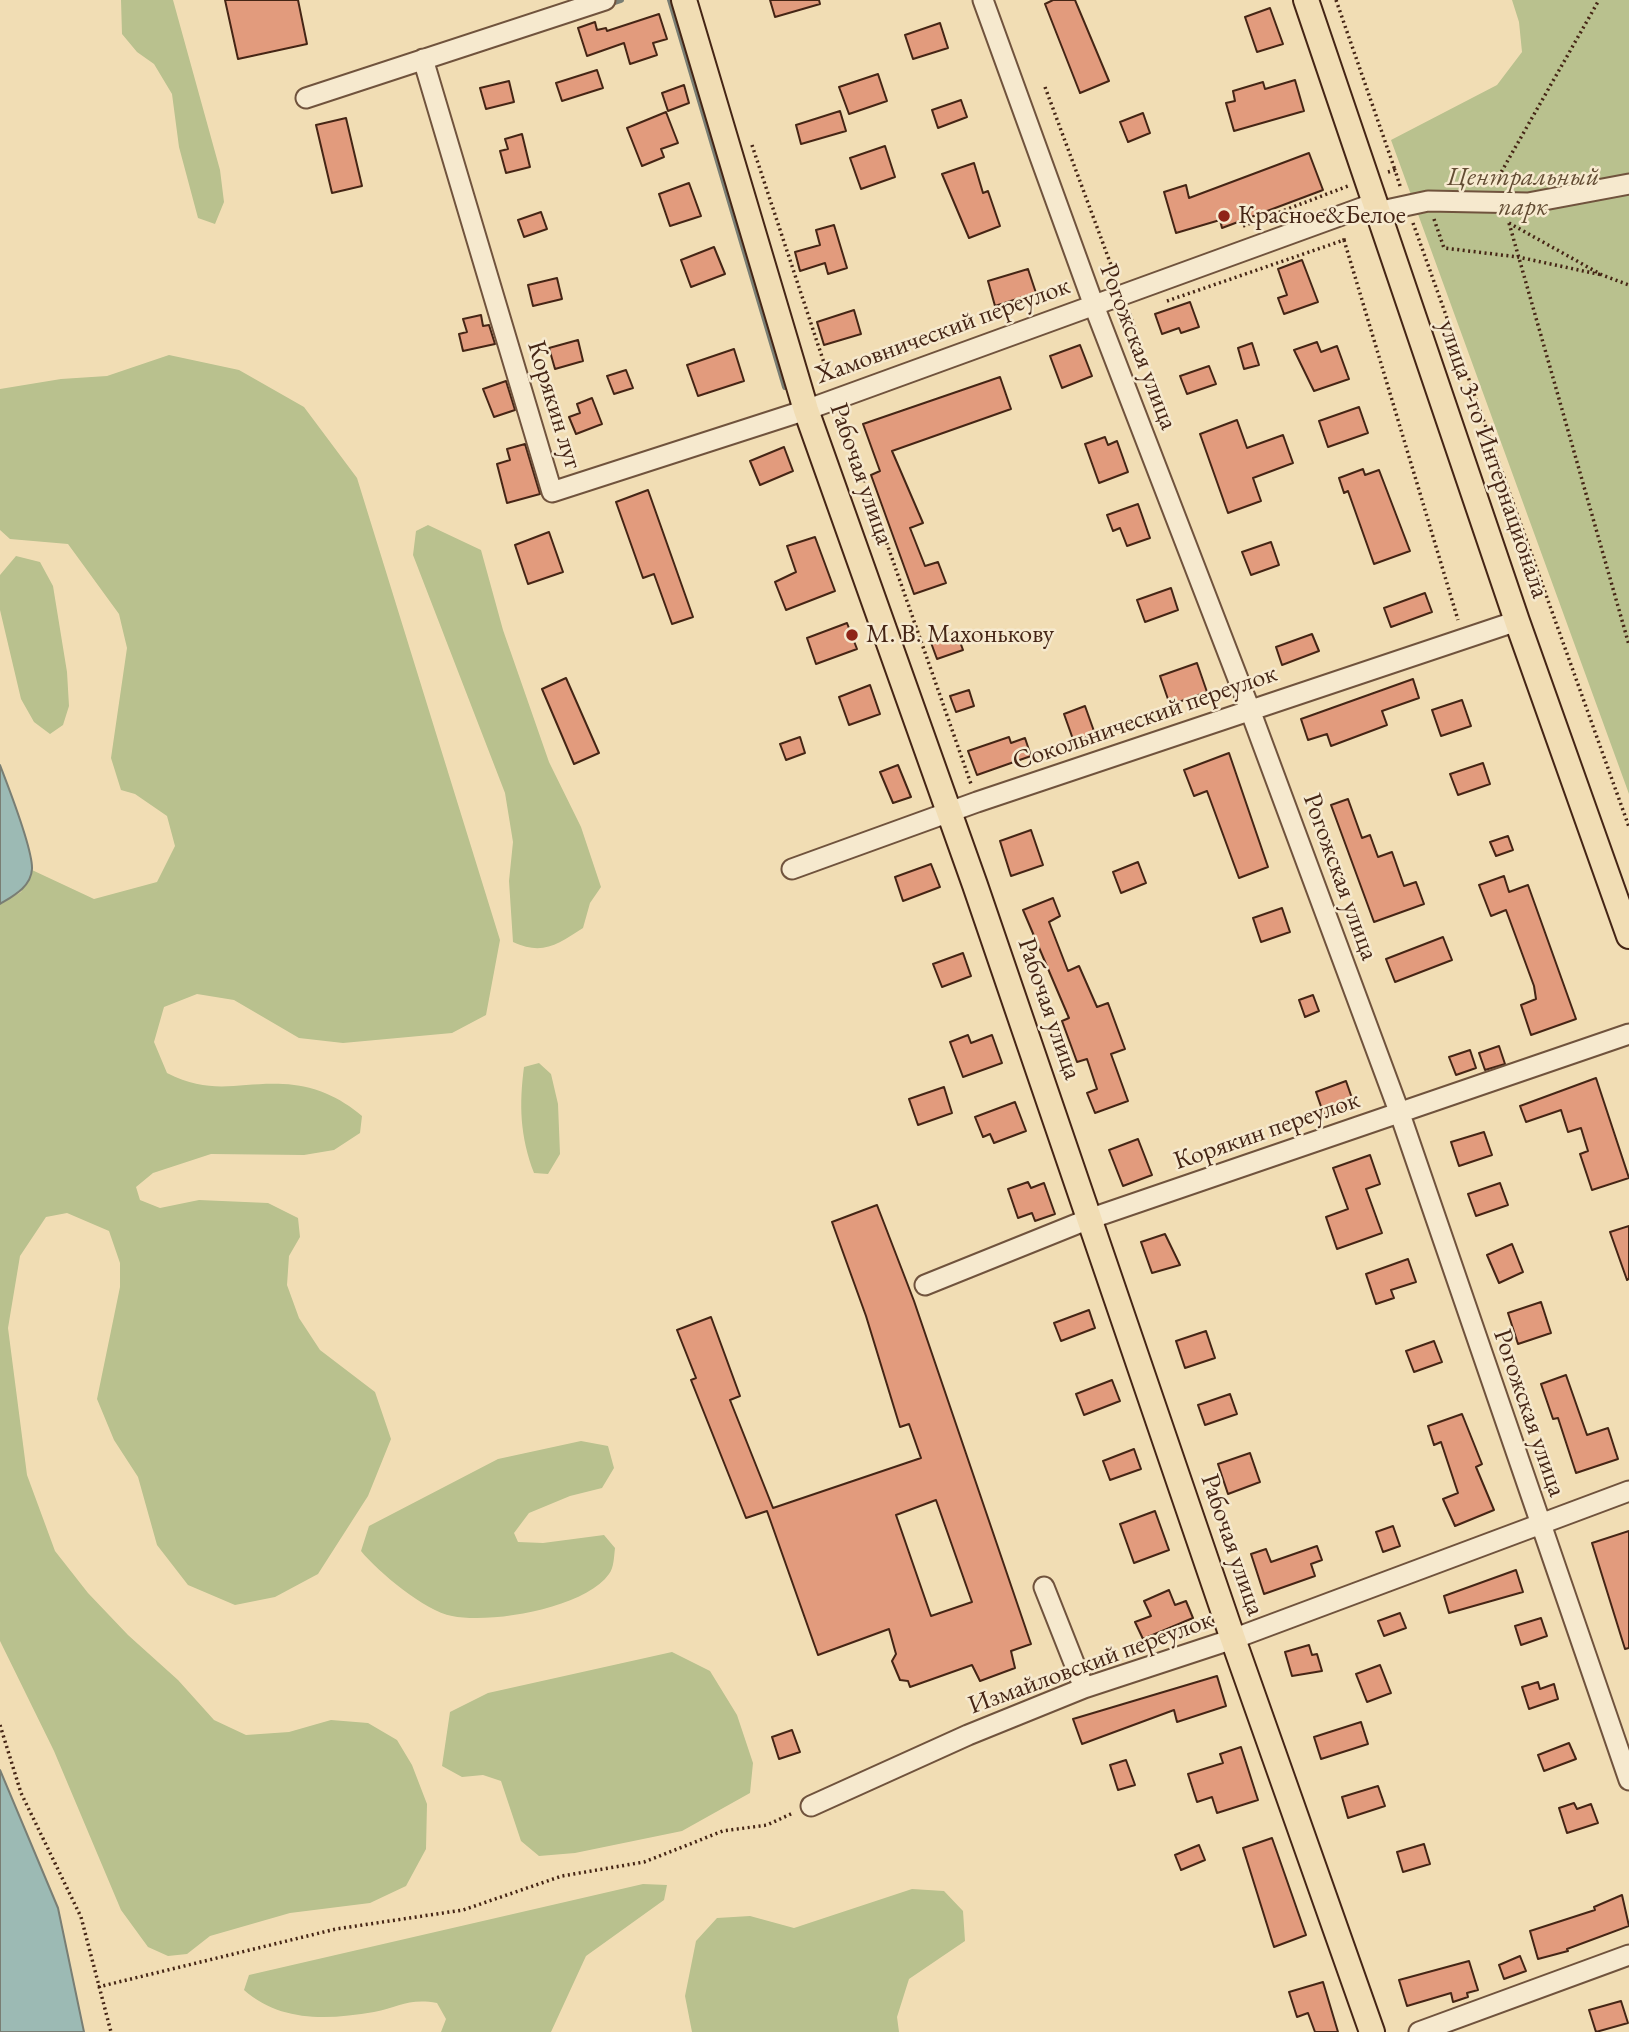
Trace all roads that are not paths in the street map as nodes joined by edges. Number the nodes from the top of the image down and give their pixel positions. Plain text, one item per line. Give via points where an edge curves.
1 (604, 0) edge
2 (684, 0) edge
3 (983, 0) edge
4 (1306, 0) edge
5 (423, 59) junction
6 (306, 98) dead end
7 (1629, 184) edge
8 (1376, 207) junction
9 (1093, 303) junction
10 (806, 410) junction
11 (1517, 621) junction
12 (1250, 710) junction
13 (949, 812) junction
14 (792, 869) dead end
15 (1629, 936) edge
16 (1629, 1034) edge
17 (1400, 1114) junction
18 (1089, 1219) junction
19 (925, 1284) dead end
20 (1629, 1491) edge
21 (1540, 1525) junction
22 (1044, 1587) dead end
23 (1233, 1639) junction
24 (1084, 1688) junction
25 (1629, 1780) edge
26 (811, 1806) road end
27 (1629, 1955) edge
28 (1372, 2032) edge
29 (1419, 2032) edge

1 - 5 street
2 - 10 main road, Рабочая улица
3 - 9 street, Рогожская улица
4 - 8 main road, улица 3-го Интернационала
5 - 6 street
5 - 10 street, Корякин луг via 552,492
7 - 8 street, Хамовнический переулок via 1528,203 1428,201
8 - 9 street, Хамовнический переулок
8 - 11 main road, улица 3-го Интернационала
9 - 10 street, Хамовнический переулок
9 - 12 street, Рогожская улица
10 - 13 main road, Рабочая улица
11 - 12 street, Сокольнический переулок
11 - 15 main road, улица 3-го Интернационала
12 - 13 street, Сокольнический переулок
12 - 17 street, Рогожская улица
13 - 14 street, Сокольнический переулок
13 - 18 main road, Рабочая улица
16 - 17 street, Корякин переулок
17 - 18 street, Корякин переулок
17 - 21 street, Рогожская улица
18 - 19 street, Корякин переулок
18 - 23 main road, Рабочая улица
20 - 21 street, Измайловский переулок
21 - 23 street, Измайловский переулок
21 - 25 street, Рогожская улица
22 - 24 street
23 - 24 street, Измайловский переулок
23 - 28 main road, Рабочая улица
24 - 26 street, Измайловский переулок
27 - 29 street

